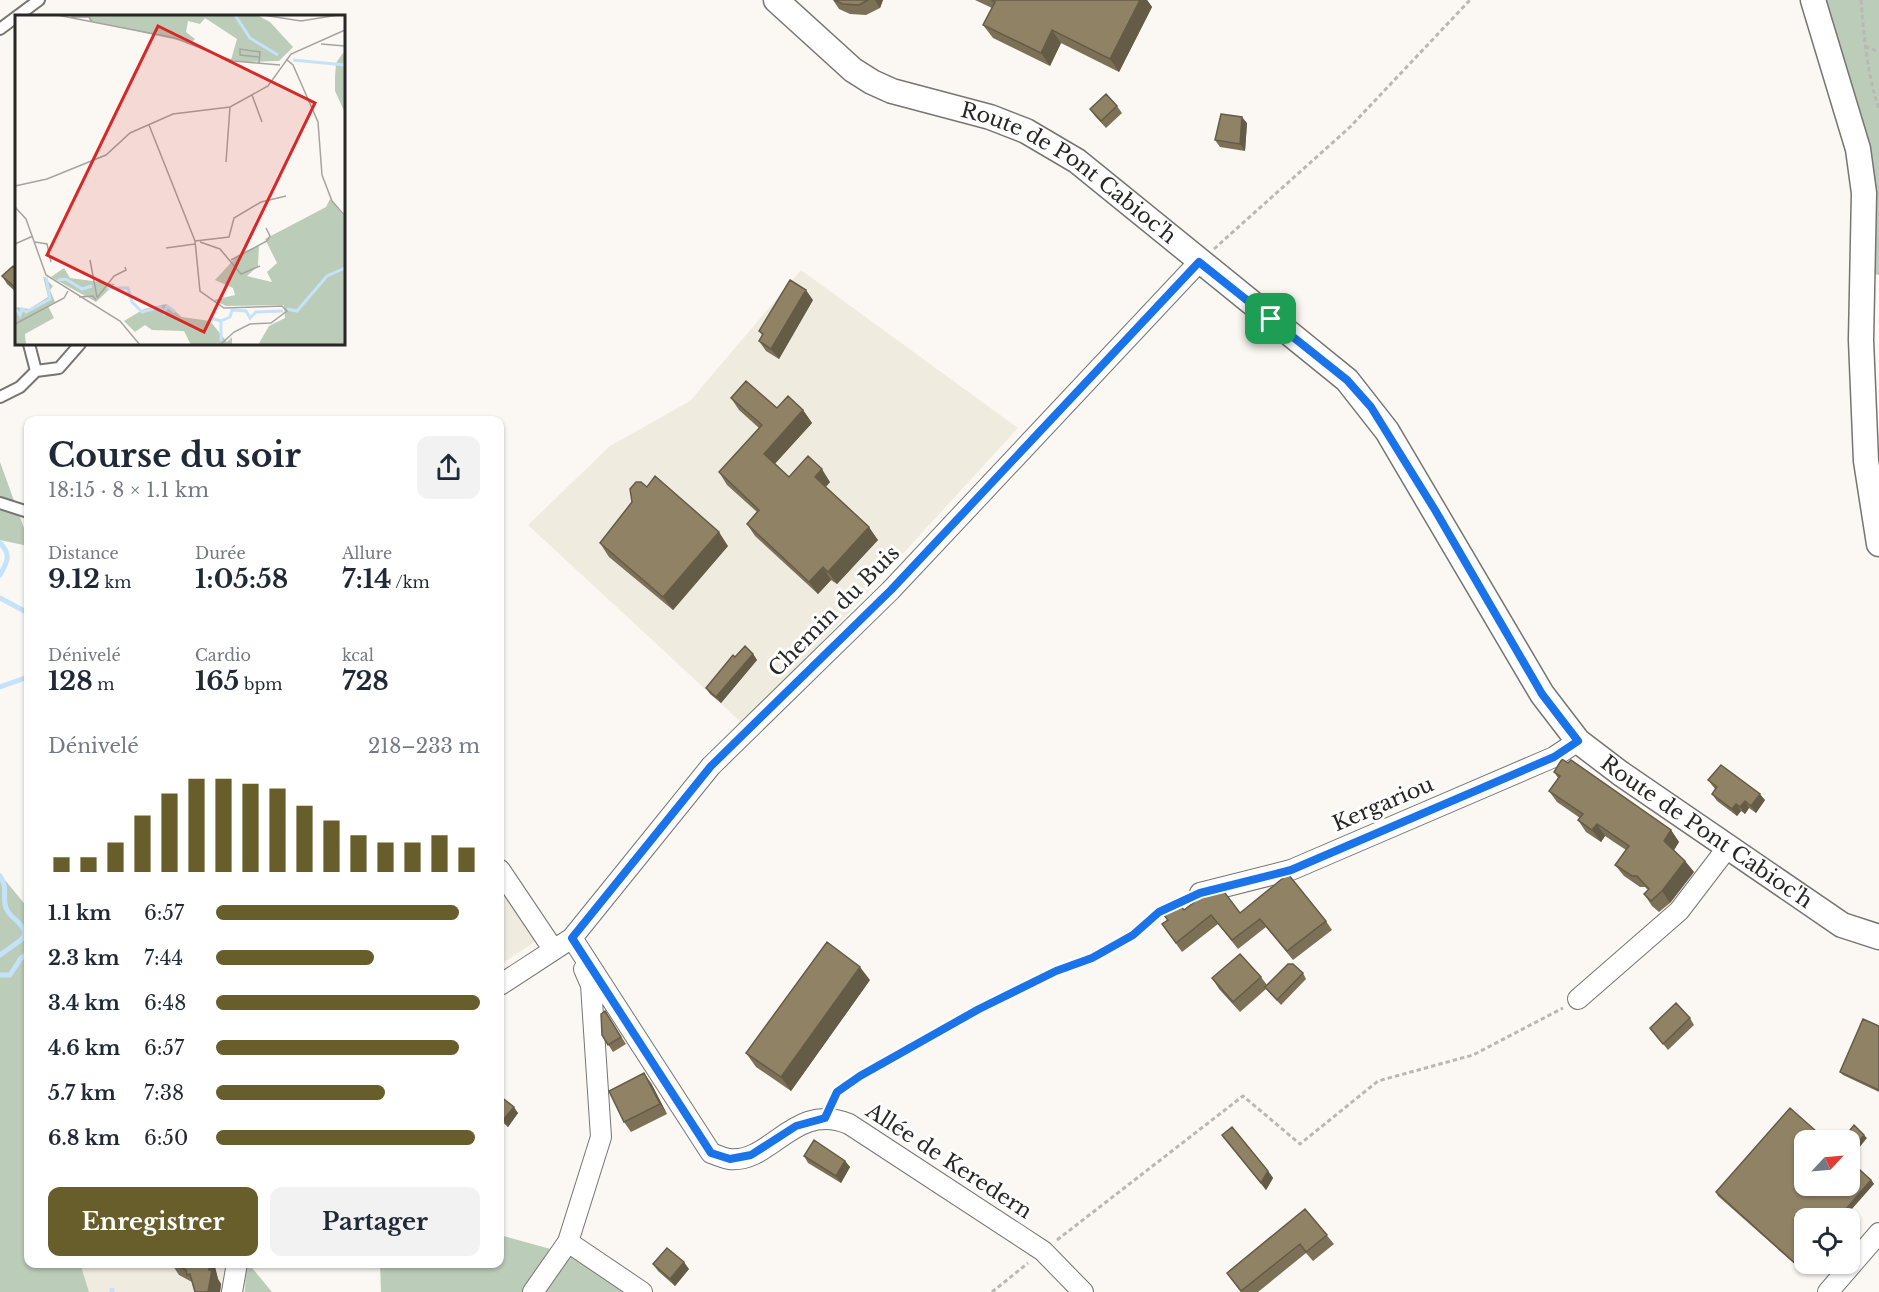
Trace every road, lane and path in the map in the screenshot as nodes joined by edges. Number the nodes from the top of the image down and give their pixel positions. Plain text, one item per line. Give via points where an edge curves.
1 (39, 0) edge
2 (776, 0) edge
3 (1470, 0) edge
4 (1813, 0) edge
5 (1861, 0) edge
6 (19, 15) edge
7 (15, 18) edge
8 (0, 29) edge
9 (1865, 46) junction
10 (1879, 52) edge
11 (1879, 109) edge
12 (1199, 262) junction
13 (29, 345) edge
14 (79, 345) edge
15 (36, 371) junction
16 (0, 397) edge
17 (0, 503) edge
18 (24, 511) edge
19 (1879, 544) edge
20 (1578, 741) junction
21 (1728, 847) junction
22 (504, 876) edge
23 (1200, 893) dead end
24 (1169, 907) edge
25 (1879, 937) edge
26 (572, 938) junction
27 (553, 949) junction
28 (504, 982) edge
29 (1578, 999) joint
30 (825, 1118) junction
31 (1879, 1233) edge
32 (568, 1242) junction
33 (1043, 1251) junction
34 (236, 1268) edge
35 (232, 1292) edge
36 (533, 1292) edge
37 (642, 1292) edge
38 (992, 1292) edge
39 (1083, 1292) edge
40 (1828, 1292) edge

1 - 6 lane
2 - 12 street, Route de Pont Cabioc'h via 853,70 872,82 1026,130 1077,161 1145,213
3 - 12 path via 1350,127
4 - 19 street via 1858,149 1864,192 1861,340 1866,461
5 - 9 path
7 - 8 lane
9 - 10 path
9 - 11 path
12 - 20 street, Route de Pont Cabioc'h via 1347,380 1371,407 1542,694
12 - 26 street, Chemin du Buis via 891,590 711,766
13 - 15 lane
14 - 15 lane via 59,368
15 - 16 lane via 20,387
17 - 18 lane
20 - 21 street, Route de Pont Cabioc'h
20 - 23 street, Kergariou via 1554,757 1291,870
21 - 25 street, Route de Pont Cabioc'h via 1842,925
21 - 29 street via 1679,911
22 - 27 street
24 - 30 path via 1133,935 1092,958 979,1009 860,1076 837,1092
26 - 27 street, Chemin du Buis
26 - 30 street via 711,1153 730,1159 751,1155 796,1126
26 - 32 street via 591,986 601,1137
27 - 28 street, Chemin du Buis
29 - 33 path via 1473,1055 1378,1081 1300,1144 1244,1096
30 - 33 street, Allée de Keredern via 849,1124
31 - 40 street
32 - 36 street
32 - 37 street
33 - 38 path
33 - 39 street, Allée de Keredern
34 - 35 street

